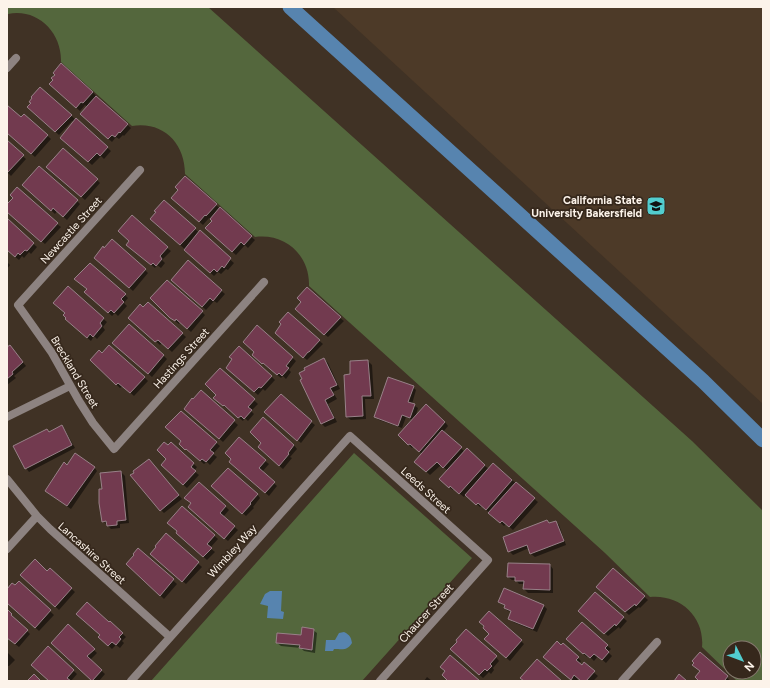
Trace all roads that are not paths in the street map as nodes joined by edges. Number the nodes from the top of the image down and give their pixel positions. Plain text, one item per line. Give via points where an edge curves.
1 (16, 58) dead end
2 (7, 68) edge
3 (140, 170) dead end
4 (264, 282) dead end
5 (18, 305) joint
6 (70, 386) junction
7 (7, 417) edge
8 (350, 436) joint
9 (114, 449) joint
10 (7, 479) edge
11 (37, 516) junction
12 (7, 549) edge
13 (488, 560) joint
14 (170, 637) junction
15 (657, 642) dead end
16 (131, 681) edge
17 (380, 681) edge
18 (622, 681) edge

1 - 2 street
3 - 5 street, Newcastle Street
4 - 9 street, Hastings Street
5 - 6 street, Breckland Street via 52,353
6 - 7 street
6 - 9 street, Breckland Street via 93,423
8 - 13 street, Leeds Street
8 - 14 street, Wimbley Way
10 - 11 street, Lancashire Street
11 - 12 street
11 - 14 street, Lancashire Street
13 - 17 street, Chaucer Street
14 - 16 street, Wimbley Way
15 - 18 street

